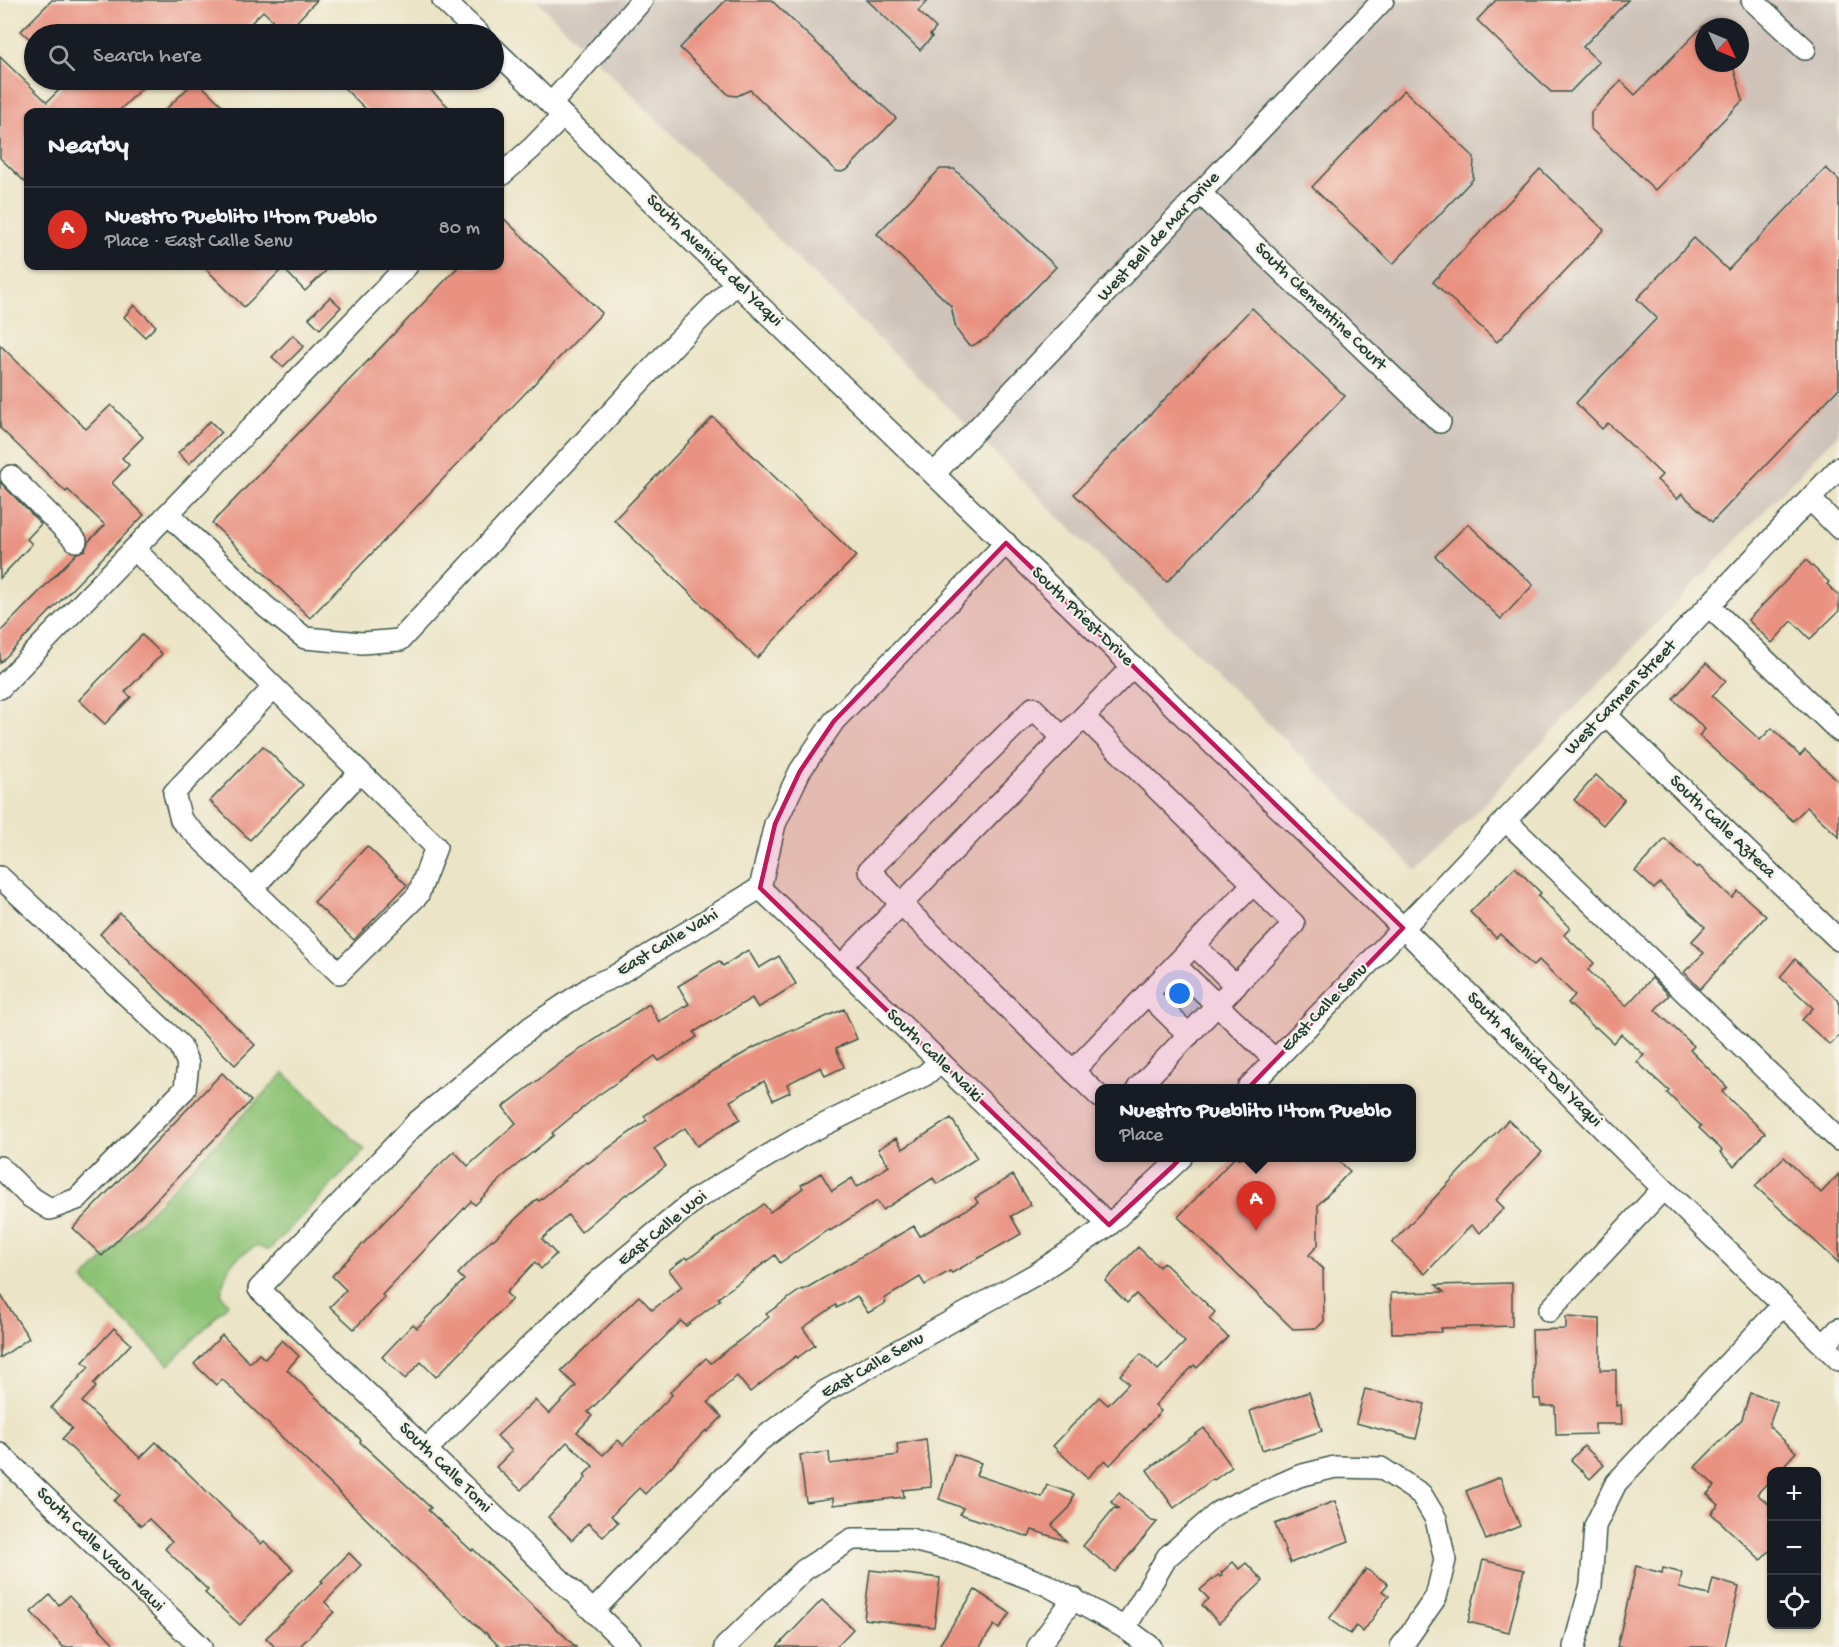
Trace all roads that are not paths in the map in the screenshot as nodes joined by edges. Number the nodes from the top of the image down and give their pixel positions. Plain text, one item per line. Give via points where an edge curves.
1 (443, 0) edge
2 (642, 0) edge
3 (1383, 0) edge
4 (1752, 0) edge
5 (468, 24) edge
6 (1805, 49) dead end
7 (504, 59) edge
8 (557, 110) junction
9 (504, 172) edge
10 (1200, 193) junction
11 (403, 270) edge
12 (736, 283) junction
13 (1440, 422) dead end
14 (1839, 468) edge
15 (934, 474) junction
16 (11, 476) dead end
17 (1810, 499) junction
18 (168, 514) junction
19 (1839, 528) edge
20 (76, 540) dead end
21 (1006, 543) junction
22 (134, 549) junction
23 (1709, 606) junction
24 (1133, 666) junction
25 (274, 687) junction
26 (0, 688) edge
27 (1606, 715) junction
28 (1084, 717) junction
29 (1839, 731) edge
30 (1063, 738) junction
31 (1229, 760) joint
32 (360, 772) junction
33 (1505, 820) junction
34 (0, 877) edge
35 (1253, 884) junction
36 (760, 888) junction
37 (252, 889) junction
38 (901, 904) junction
39 (1403, 928) junction
40 (1839, 940) edge
41 (1194, 945) junction
42 (1175, 965) junction
43 (841, 966) junction
44 (1236, 986) junction
45 (1147, 994) junction
46 (1217, 1005) junction
47 (1188, 1035) junction
48 (1275, 1060) junction
49 (940, 1062) junction
50 (1073, 1071) junction
51 (1143, 1084) edge
52 (1253, 1084) edge
53 (1095, 1092) edge
54 (1839, 1140) edge
55 (1177, 1162) edge
56 (0, 1167) edge
57 (1663, 1189) junction
58 (1109, 1224) junction
59 (259, 1289) joint
60 (1783, 1305) junction
61 (1549, 1311) dead end
62 (1839, 1329) edge
63 (1824, 1345) junction
64 (1839, 1360) edge
65 (426, 1450) junction
66 (0, 1454) edge
67 (1074, 1598) junction
68 (593, 1611) junction
69 (1125, 1628) junction
70 (201, 1647) edge
71 (630, 1647) edge
72 (725, 1647) edge
73 (1038, 1647) edge
74 (1151, 1647) edge
75 (1401, 1647) edge
76 (1574, 1647) edge

1 - 5 street
2 - 8 street via 623,19
3 - 10 street, West Bell de Mar Drive
4 - 6 street
7 - 8 street, South Avenida del Yaqui
8 - 9 street via 532,148
8 - 12 street, South Avenida del Yaqui
10 - 13 street, South Clementine Court
10 - 15 street, West Bell de Mar Drive
11 - 18 street
12 - 15 street, South Avenida del Yaqui
12 - 18 street via 400,640 362,643 305,638 266,607
14 - 17 street, West Carmen Street
15 - 21 street, South Priest Drive
16 - 20 street
17 - 19 street
17 - 23 street, West Carmen Street
18 - 22 street
21 - 24 street, South Priest Drive
21 - 36 street via 834,721 800,771 775,824
22 - 25 street
22 - 26 street
23 - 27 street, West Carmen Street
23 - 29 street
24 - 28 street
24 - 31 street, South Priest Drive
25 - 32 street
25 - 37 street via 174,793 181,820
27 - 33 street, West Carmen Street
27 - 40 street, South Calle Azteca
28 - 30 street
28 - 35 street
30 - 38 street
30 - 38 street via 1033,708 868,870
31 - 39 street, South Avenida Del Yaqui
32 - 37 street
32 - 37 street via 436,847 418,895 339,973
33 - 39 street, West Carmen Street
33 - 54 street
34 - 56 street via 180,1045 188,1064 185,1089 77,1199 50,1209 29,1196
35 - 41 street
35 - 44 street via 1294,924
36 - 43 street, South Calle Naiki
36 - 59 street, East Calle Vahi via 594,985 531,1027 417,1122
38 - 43 street
38 - 50 street
39 - 48 street, East Calle Senu
39 - 57 street, South Avenida Del Yaqui
41 - 42 street
41 - 44 street
42 - 45 street
42 - 46 street
43 - 49 street, South Calle Naiki
44 - 46 street
45 - 47 street
45 - 50 street
46 - 47 street
46 - 48 street
47 - 51 street
48 - 52 street, East Calle Senu
49 - 58 street, South Calle Naiki
49 - 65 street, East Calle Woi via 925,1075 801,1136 696,1199 597,1282
50 - 53 street
55 - 58 street, East Calle Senu
57 - 60 street, South Avenida Del Yaqui
57 - 61 street
58 - 68 street, East Calle Senu via 1036,1274 824,1392 758,1442
59 - 65 street, South Calle Tomi
60 - 63 street, South Avenida Del Yaqui
60 - 76 street via 1616,1483 1595,1526 1591,1585
62 - 63 street
63 - 64 street, South Avenida Del Yaqui
65 - 68 street, South Calle Tomi
66 - 70 street, South Calle Vauo Nawi
67 - 69 street
67 - 72 street via 925,1542 852,1539 804,1569
67 - 73 street
68 - 71 street, South Calle Tomi
69 - 74 street
69 - 75 street via 1167,1557 1221,1511 1299,1476 1335,1467 1382,1468 1422,1494 1436,1519 1445,1560 1436,1597

